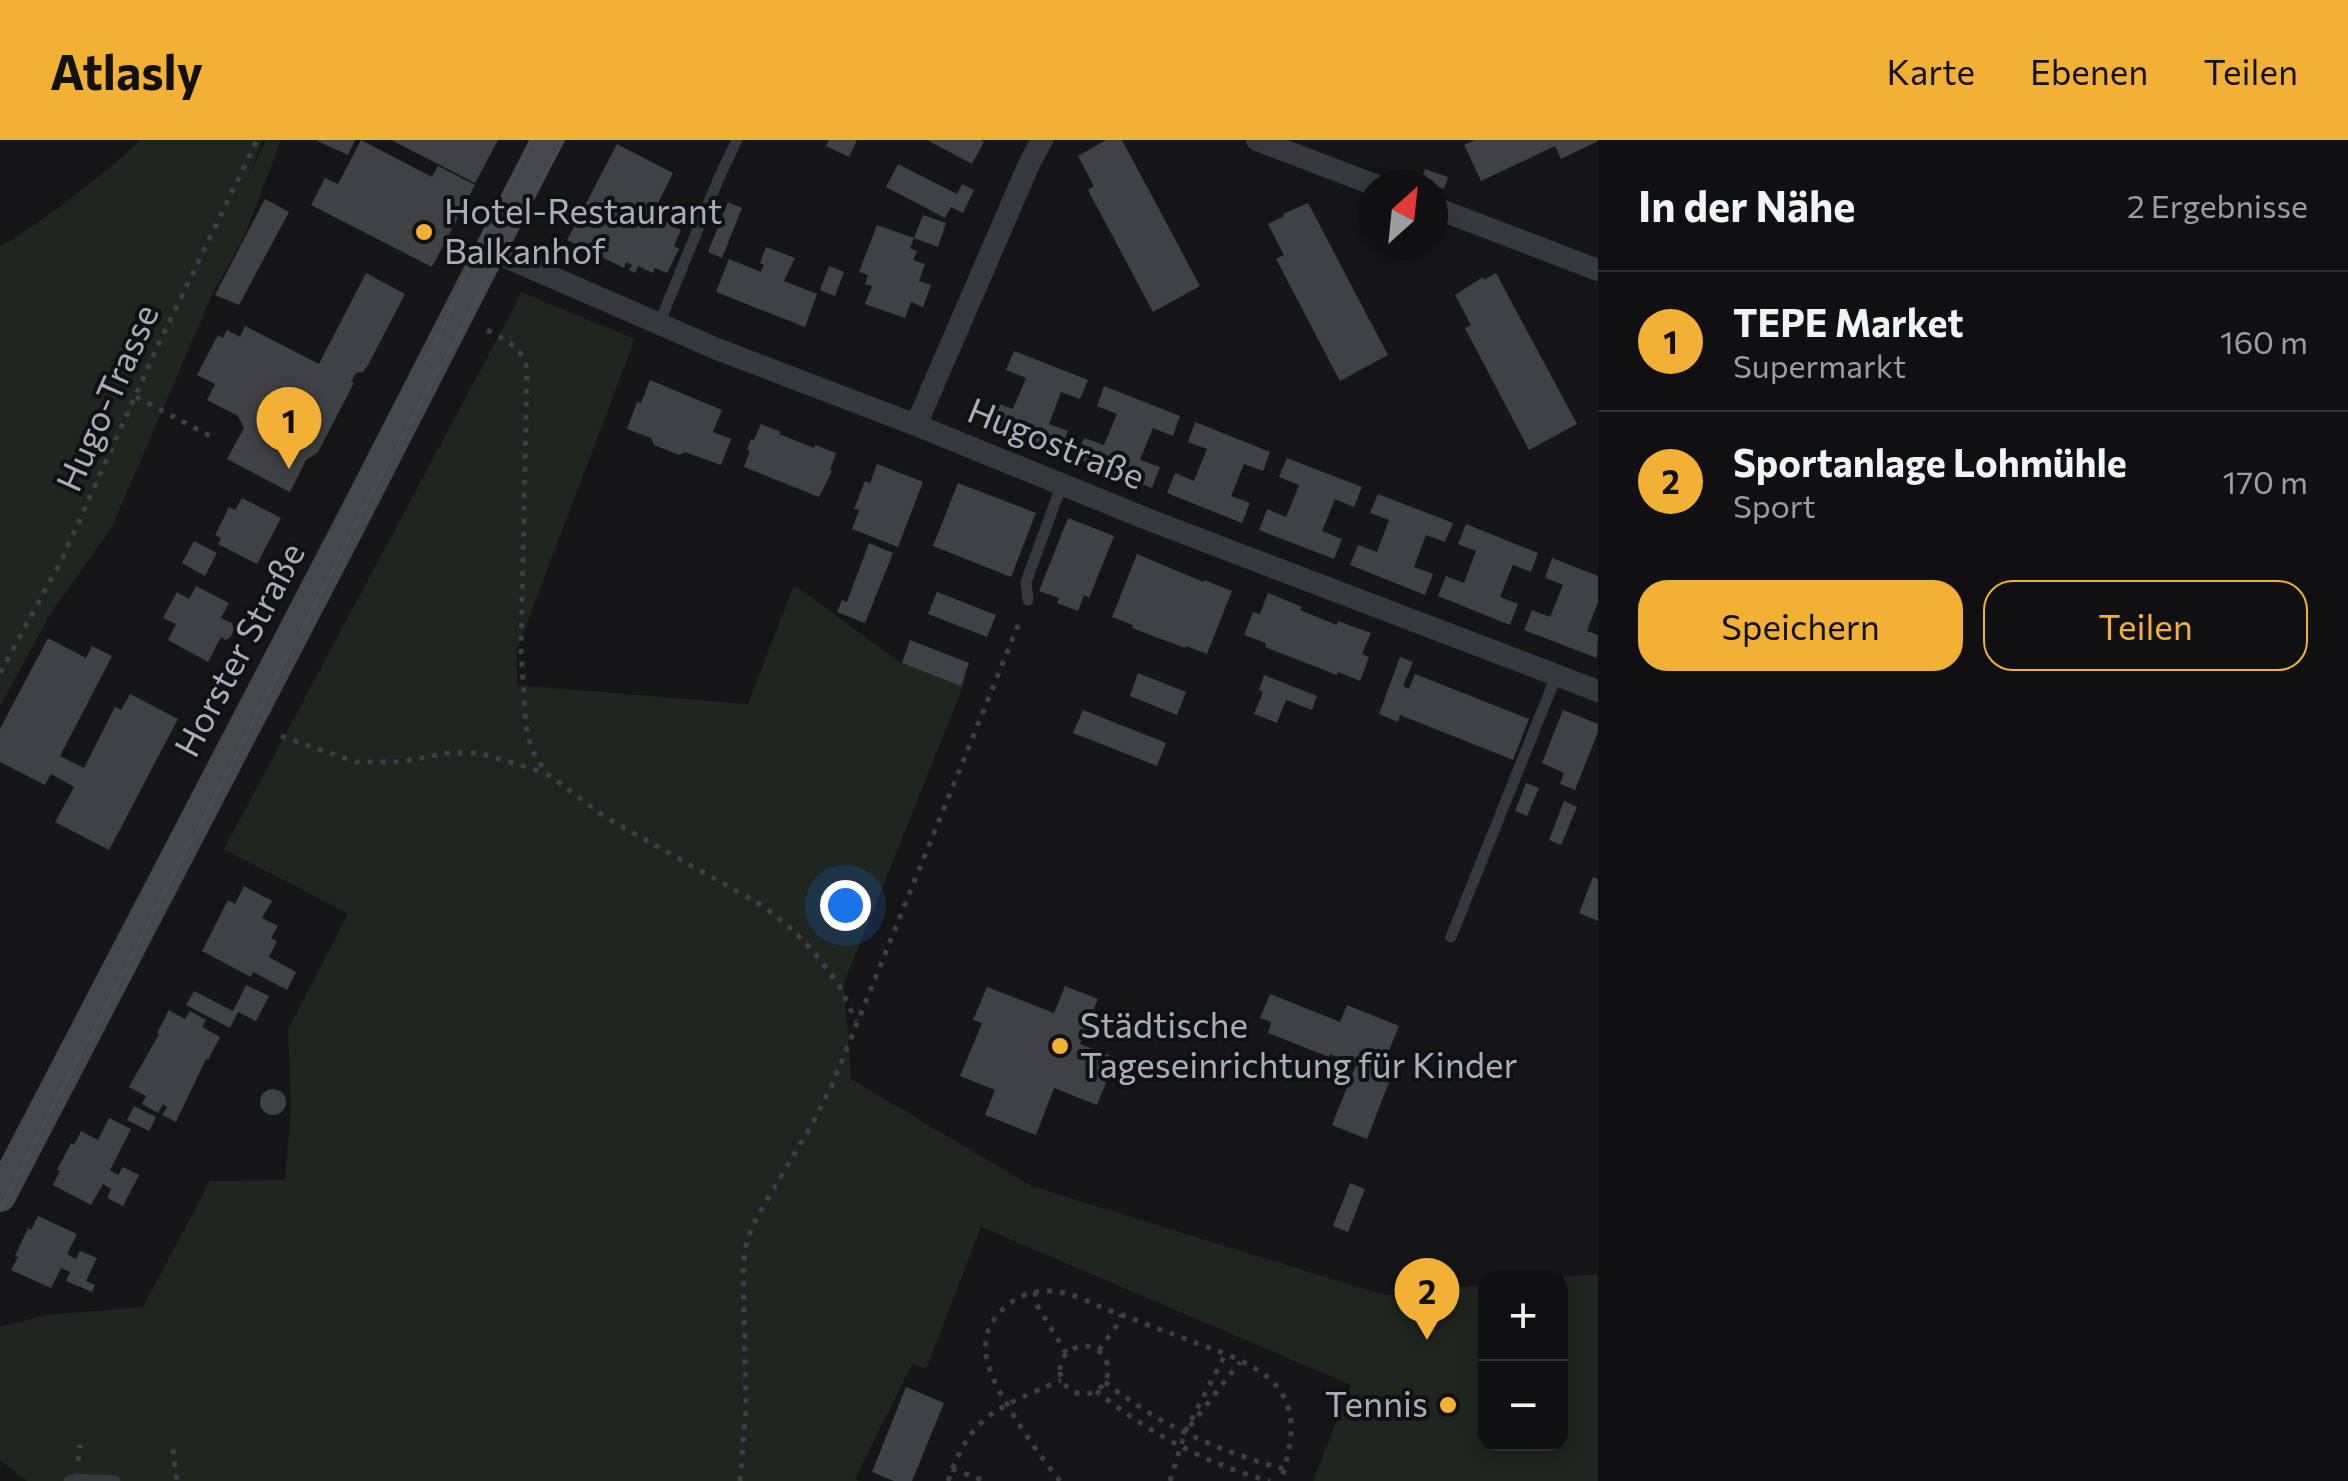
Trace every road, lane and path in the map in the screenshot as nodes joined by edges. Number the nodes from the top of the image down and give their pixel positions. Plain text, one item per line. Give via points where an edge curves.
1 (257, 140) edge
2 (547, 140) edge
3 (737, 140) edge
4 (1042, 140) edge
5 (1257, 140) edge
6 (1358, 179) edge
7 (1448, 213) edge
8 (492, 250) junction
9 (1598, 270) edge
10 (659, 324) junction
11 (486, 330) dead end
12 (136, 397) junction
13 (916, 425) junction
14 (210, 436) dead end
15 (1062, 484) junction
16 (1028, 600) joint
17 (0, 673) edge
18 (1557, 674) junction
19 (1598, 691) edge
20 (281, 736) dead end
21 (546, 774) junction
22 (1451, 937) dead end
23 (856, 1021) junction
24 (0, 1196) edge
25 (1035, 1292) junction
26 (1121, 1315) junction
27 (1098, 1350) junction
28 (1066, 1353) junction
29 (1224, 1354) junction
30 (1240, 1362) junction
31 (1062, 1380) junction
32 (1105, 1382) junction
33 (1096, 1391) junction
34 (1006, 1404) junction
35 (1184, 1432) junction
36 (1179, 1446) junction
37 (173, 1449) dead end
38 (952, 1469) junction
39 (1284, 1469) junction
40 (69, 1481) edge
41 (115, 1481) edge
42 (177, 1481) edge
43 (740, 1481) edge
44 (948, 1481) edge
45 (985, 1481) edge
46 (1060, 1481) edge
47 (1171, 1481) edge
48 (1270, 1481) edge
49 (1280, 1481) edge

1 - 12 path, Hugo-Trasse
2 - 8 main road, Horster Straße
3 - 10 lane
4 - 13 street
5 - 6 street
7 - 9 street
8 - 10 street, Hugostraße
8 - 24 main road, Horster Straße
10 - 13 street, Hugostraße
11 - 21 path via 523,354 526,369 521,652 526,725
12 - 14 path
12 - 17 path, Hugo-Trasse via 62,560
13 - 15 street, Hugostraße
15 - 16 lane via 1026,582
15 - 18 street, Hugostraße
16 - 23 path
18 - 19 street, Hugostraße
18 - 22 lane
20 - 21 path via 356,762 479,753
21 - 23 path via 605,817 764,907 820,959
23 - 43 path via 832,1085 747,1240
25 - 26 path via 1066,1293
25 - 28 path
25 - 34 path via 1007,1305 988,1331 987,1366
26 - 27 path
26 - 29 path
27 - 28 path via 1076,1347
27 - 32 path via 1106,1360
28 - 31 path
29 - 30 path
29 - 35 path
30 - 35 path
30 - 39 path via 1267,1376 1288,1404 1292,1431
31 - 33 path via 1083,1395
31 - 34 path
32 - 33 path
32 - 35 path
33 - 36 path
34 - 38 path via 973,1430
34 - 46 path
35 - 36 path
35 - 39 path
36 - 47 path
36 - 48 path
37 - 42 path
38 - 44 path
38 - 45 path
39 - 49 path
40 - 41 lane

